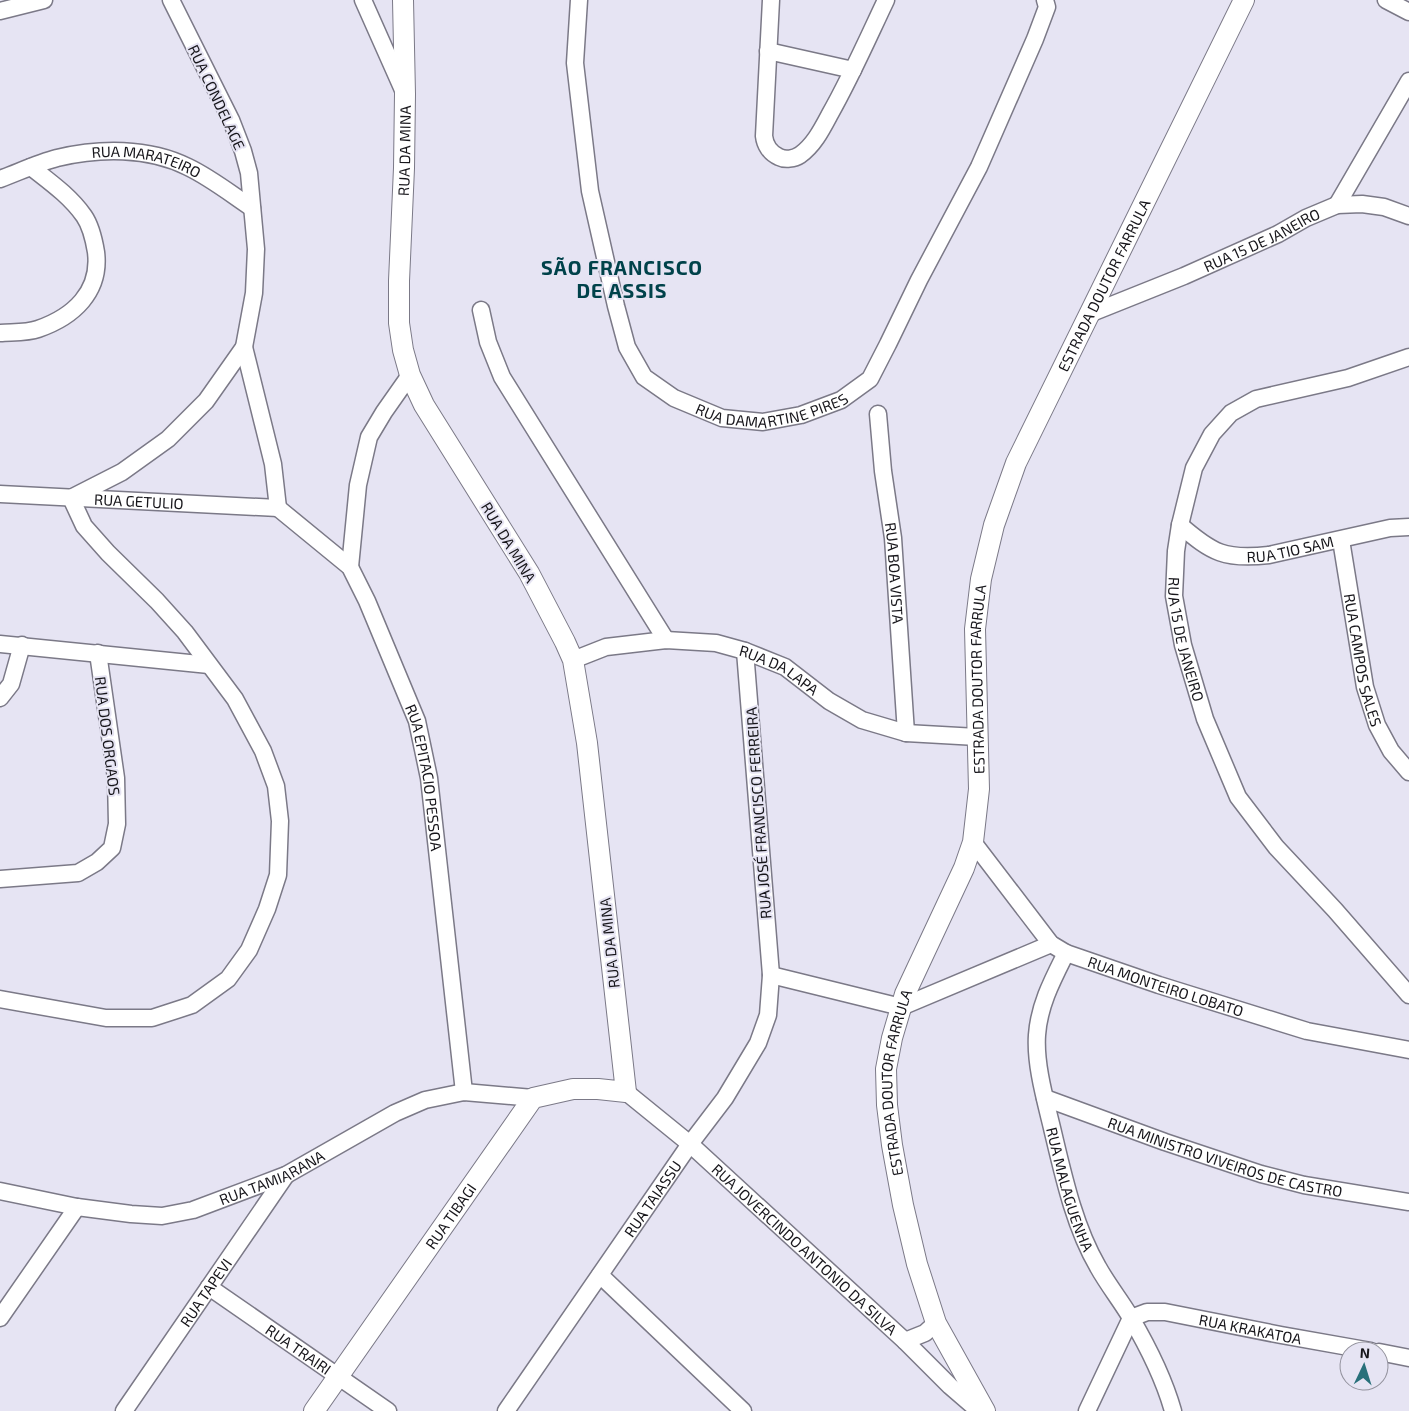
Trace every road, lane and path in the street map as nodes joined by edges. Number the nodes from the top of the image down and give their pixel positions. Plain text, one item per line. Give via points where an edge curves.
1 (44, 0) edge
2 (171, 0) edge
3 (363, 0) edge
4 (579, 0) edge
5 (771, 0) edge
6 (886, 0) edge
7 (1244, 0) edge
8 (1386, 0) edge
9 (1047, 2) edge
10 (404, 3) edge
11 (0, 11) edge
12 (1409, 12) edge
13 (768, 51) junction
14 (852, 70) junction
15 (1409, 80) edge
16 (405, 94) junction
17 (31, 167) junction
18 (0, 179) edge
19 (1337, 205) junction
20 (252, 208) junction
21 (1409, 216) edge
22 (481, 310) dead end
23 (1089, 314) junction
24 (0, 333) edge
25 (244, 347) junction
26 (1409, 357) edge
27 (410, 375) junction
28 (878, 414) dead end
29 (0, 494) edge
30 (71, 498) junction
31 (278, 508) junction
32 (1180, 525) junction
33 (1409, 527) edge
34 (1341, 540) junction
35 (350, 567) junction
36 (666, 640) junction
37 (0, 644) edge
38 (22, 645) junction
39 (745, 651) junction
40 (98, 654) junction
41 (573, 660) junction
42 (209, 665) junction
43 (0, 698) edge
44 (906, 733) junction
45 (977, 737) junction
46 (1409, 772) edge
47 (973, 842) junction
48 (0, 879) edge
49 (1051, 944) junction
50 (1066, 953) junction
51 (770, 975) junction
52 (1409, 995) edge
53 (0, 999) edge
54 (901, 1006) junction
55 (1409, 1050) edge
56 (464, 1092) junction
57 (626, 1092) junction
58 (533, 1098) junction
59 (1045, 1098) junction
60 (690, 1144) junction
61 (286, 1175) junction
62 (0, 1191) edge
63 (1409, 1202) edge
64 (77, 1207) junction
65 (600, 1275) junction
66 (209, 1287) junction
67 (0, 1318) edge
68 (1131, 1318) junction
69 (936, 1323) junction
70 (905, 1340) junction
71 (1339, 1345) edge
72 (1389, 1354) edge
73 (1409, 1358) edge
74 (339, 1376) junction
75 (124, 1411) edge
76 (314, 1411) edge
77 (388, 1411) edge
78 (506, 1411) edge
79 (743, 1411) edge
80 (979, 1411) edge
81 (985, 1411) edge
82 (1087, 1411) edge
83 (1173, 1411) edge

1 - 11 street
2 - 20 street, RUA CONDELAGE via 231,120 249,173
3 - 16 street
4 - 9 street, RUA DAMARTINE PIRES via 575,63 590,191 627,347 644,377 674,398 722,418 763,422 801,415 841,400 870,378 978,167 1018,80
5 - 13 street
6 - 14 street
7 - 23 street, ESTRADA DOUTOR FARRULA
8 - 12 street
10 - 16 street, RUA DA MINA
13 - 14 street
13 - 14 street via 764,136 768,149 780,158 799,156 808,148 820,132
15 - 19 street
16 - 27 street, RUA DA MINA via 399,322
17 - 18 street, RUA MARATEIRO
17 - 20 street, RUA MARATEIRO via 56,158 86,153 117,150 140,153 187,166
17 - 24 street via 62,191 85,217 94,238 97,263 94,281 82,302 63,318 36,330
19 - 21 street, RUA 15 DE JANEIRO via 1384,207
19 - 23 street, RUA 15 DE JANEIRO via 1184,276
20 - 25 street, RUA CONDELAGE via 256,249 254,293
22 - 36 street via 488,342 502,377
23 - 45 street, ESTRADA DOUTOR FARRULA via 1016,463 994,525 981,579 975,629
25 - 30 street, RUA CONDELAGE via 206,402 168,439 122,472
25 - 31 street, RUA CONDELAGE via 273,464
26 - 32 street, RUA 15 DE JANEIRO via 1348,378 1256,399 1231,413 1212,434 1194,468
27 - 35 street via 369,437 358,485
27 - 41 street, RUA DA MINA via 424,405 530,573
28 - 44 street, RUA BOA VISTA via 892,538
29 - 30 street, RUA GETULIO
30 - 31 street, RUA GETULIO
30 - 42 street via 84,526 158,601
31 - 35 street, RUA EPITACIO PESSOA
32 - 34 street, RUA TIO SAM via 1196,539 1229,556 1269,555
32 - 52 street, RUA 15 DE JANEIRO via 1174,596 1184,645 1205,719 1238,797 1276,847
33 - 34 street, RUA TIO SAM via 1390,528
34 - 46 street, RUA CAMPOS SALES via 1365,687 1376,725 1391,751
35 - 56 street, RUA EPITACIO PESSOA via 417,721 429,778
36 - 39 street, RUA DA LAPA via 716,643
36 - 41 street, RUA DA LAPA via 606,647
37 - 38 street, RUA DOS ORGAOS
38 - 40 street, RUA DOS ORGAOS
38 - 43 street via 11,684
39 - 44 street, RUA DA LAPA via 785,667 829,701 862,720
39 - 51 street, RUA JOSÉ FRANCISCO FERREIRA
40 - 42 street, RUA DOS ORGAOS
40 - 48 street, RUA DOS ORGAOS via 116,778 117,824 112,848 78,873
41 - 57 street, RUA DA MINA via 587,742
42 - 53 street via 235,699 263,751 276,786 280,821 278,875 249,950 228,979 192,1005 152,1018 106,1018
44 - 45 street, RUA DA LAPA
45 - 47 street, ESTRADA DOUTOR FARRULA via 980,789
47 - 49 street, RUA MONTEIRO LOBATO
47 - 54 street, ESTRADA DOUTOR FARRULA
49 - 50 street, RUA MONTEIRO LOBATO
49 - 54 street
50 - 55 street, RUA MONTEIRO LOBATO via 1307,1031
50 - 59 street, RUA MALAGUENHA via 1050,984 1039,1019 1037,1054
51 - 54 street
51 - 60 street, RUA TAIASSU via 768,1015 758,1043 725,1098
54 - 69 street, ESTRADA DOUTOR FARRULA via 886,1068 887,1105 903,1205
56 - 58 street, RUA TAMIARANA
56 - 61 street, RUA TAMIARANA via 425,1100 395,1113
57 - 58 street via 573,1088
57 - 60 street, RUA JOVERCINDO ANTONIO DA SILVA
58 - 74 street, RUA TIBAGI
59 - 63 street, RUA MINISTRO VIVEIROS DE CASTRO via 1261,1174 1304,1185
59 - 68 street, RUA MALAGUENHA via 1064,1178 1082,1234 1097,1266
60 - 65 street, RUA TAIASSU
60 - 70 street, RUA JOVERCINDO ANTONIO DA SILVA
61 - 64 street, RUA TAMIARANA via 194,1210 162,1216
61 - 66 street, RUA TAPEVI
62 - 64 street, RUA TAMIARANA
64 - 67 street
65 - 78 street, RUA TAIASSU
65 - 79 street
66 - 74 street, RUA TRAIRI
66 - 75 street, RUA TAPEVI
68 - 71 street, RUA KRAKATOA via 1147,1312 1165,1312
68 - 82 street
68 - 83 street, RUA MALAGUENHA via 1154,1361
69 - 70 street via 925,1333
69 - 81 street, ESTRADA DOUTOR FARRULA
70 - 80 street, RUA JOVERCINDO ANTONIO DA SILVA
72 - 73 street
74 - 76 street, RUA TIBAGI
74 - 77 street, RUA TRAIRI

